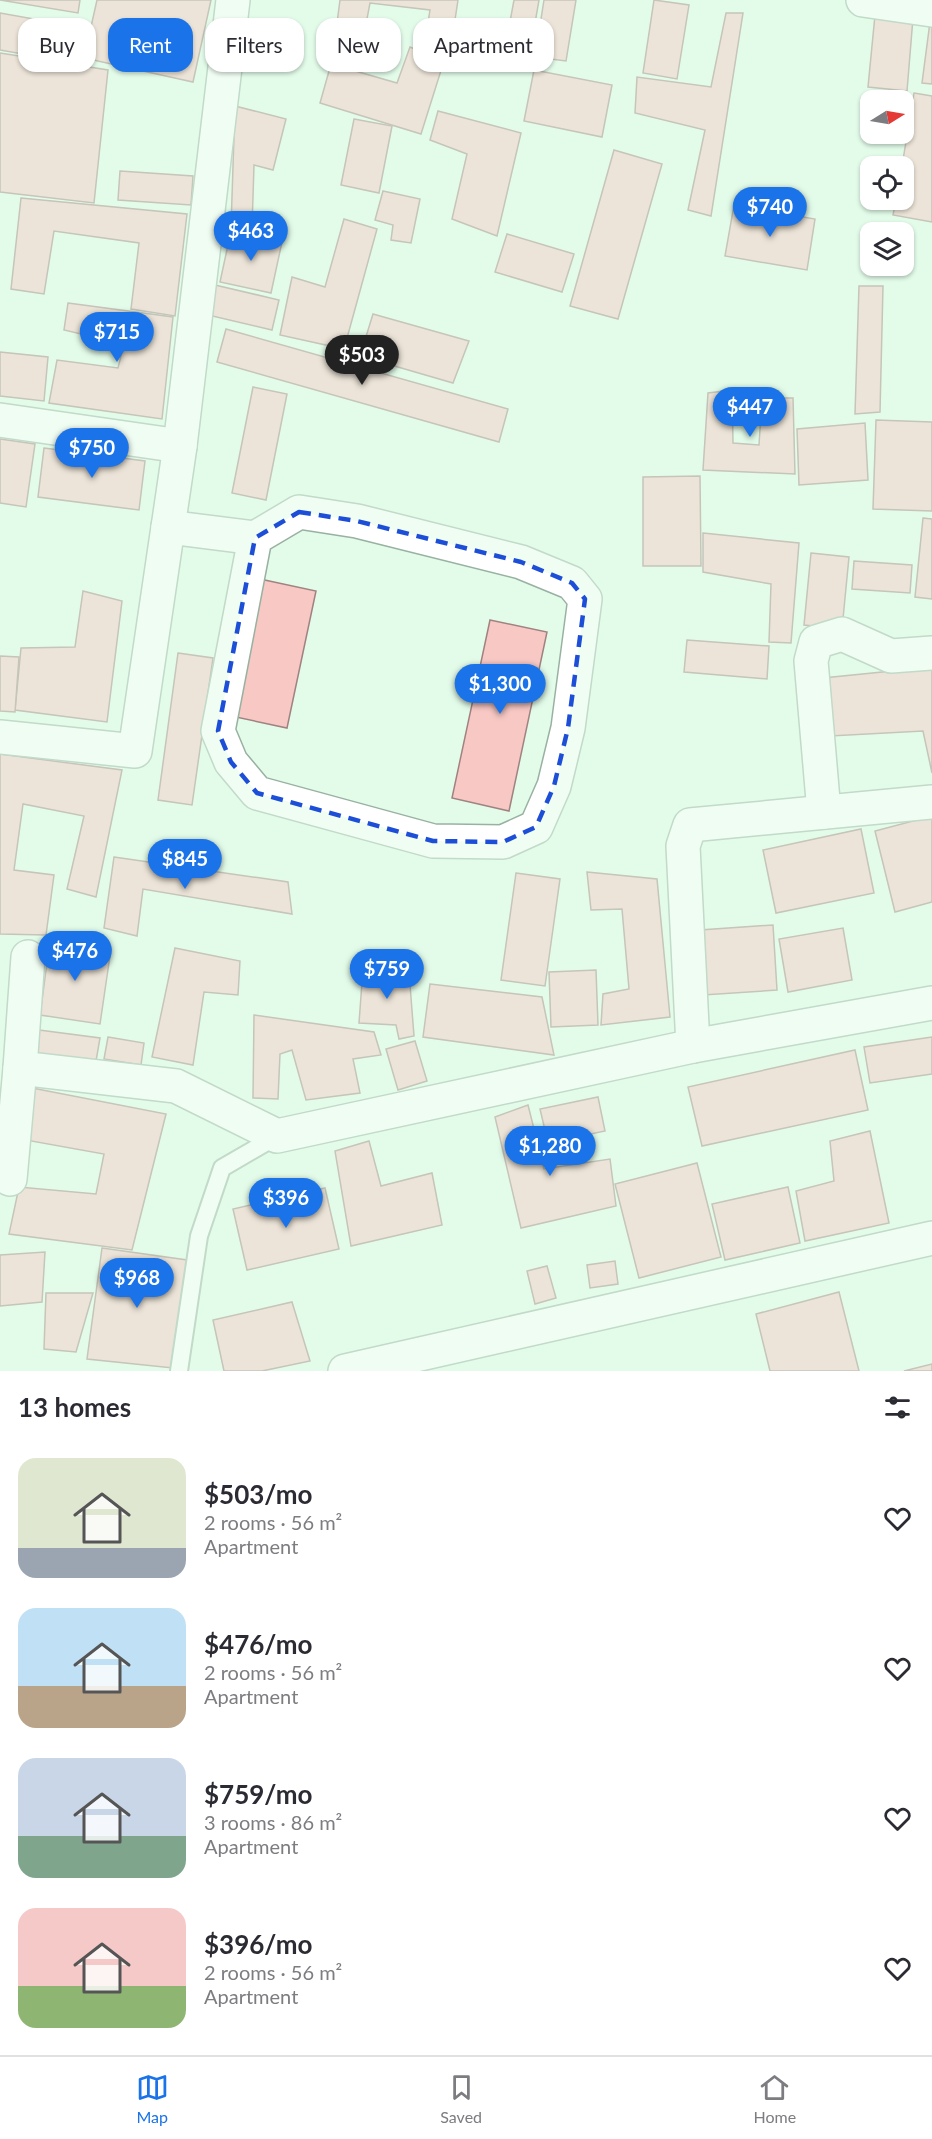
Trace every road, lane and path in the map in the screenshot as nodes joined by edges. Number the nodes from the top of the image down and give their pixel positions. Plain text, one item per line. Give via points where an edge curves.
1 (233, 0) edge
2 (863, 0) edge
3 (932, 10) edge
4 (0, 420) edge
5 (180, 446) junction
6 (168, 527) junction
7 (255, 538) junction
8 (932, 653) edge
9 (0, 737) edge
10 (932, 802) edge
11 (824, 812) junction
12 (28, 957) dead end
13 (932, 1003) edge
14 (693, 1046) junction
15 (20, 1068) junction
16 (277, 1136) junction
17 (10, 1179) dead end
18 (932, 1238) edge
19 (179, 1371) edge
20 (345, 1371) edge

1 - 5 street
2 - 3 street
4 - 5 street
5 - 6 street
6 - 7 street
6 - 9 street via 135,751
7 - 7 street via 298,512 357,521 521,562 572,582 585,599 568,728 554,786 536,827 503,842 433,841 256,793 231,762 218,731
8 - 11 street via 891,656 842,634 816,642 811,661
10 - 11 street
11 - 14 street via 690,825 683,846
12 - 15 street
13 - 14 street
14 - 16 street
15 - 16 street via 176,1086
15 - 17 street
16 - 19 lane via 222,1168 199,1236
18 - 20 street

